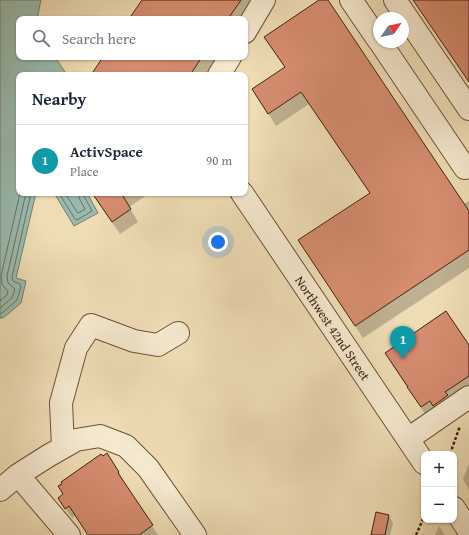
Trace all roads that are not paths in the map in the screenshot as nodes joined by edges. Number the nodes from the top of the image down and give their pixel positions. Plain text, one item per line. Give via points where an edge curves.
1 (264, 0) edge
2 (352, 0) edge
3 (395, 0) edge
4 (248, 27) edge
5 (373, 32) edge
6 (384, 48) edge
7 (228, 60) edge
8 (221, 72) edge
9 (469, 110) edge
10 (467, 167) edge
11 (244, 196) edge
12 (178, 333) dead end
13 (469, 397) edge
14 (408, 439) junction
15 (63, 448) junction
16 (421, 458) edge
17 (18, 476) junction
18 (0, 490) edge
19 (469, 498) edge
20 (457, 506) edge
21 (457, 513) edge
22 (469, 531) edge
23 (70, 535) edge
24 (195, 535) edge

1 - 4 street
2 - 5 street
3 - 9 street
6 - 10 street
7 - 8 street
11 - 14 street, Northwest 42nd Street
12 - 15 street via 158,345 134,341 91,325 76,348 61,403
13 - 14 street
14 - 16 street, Northwest 42nd Street
15 - 17 street
15 - 24 street via 76,440 100,436 126,446 148,468
17 - 18 street
17 - 23 street
19 - 20 street
21 - 22 street

